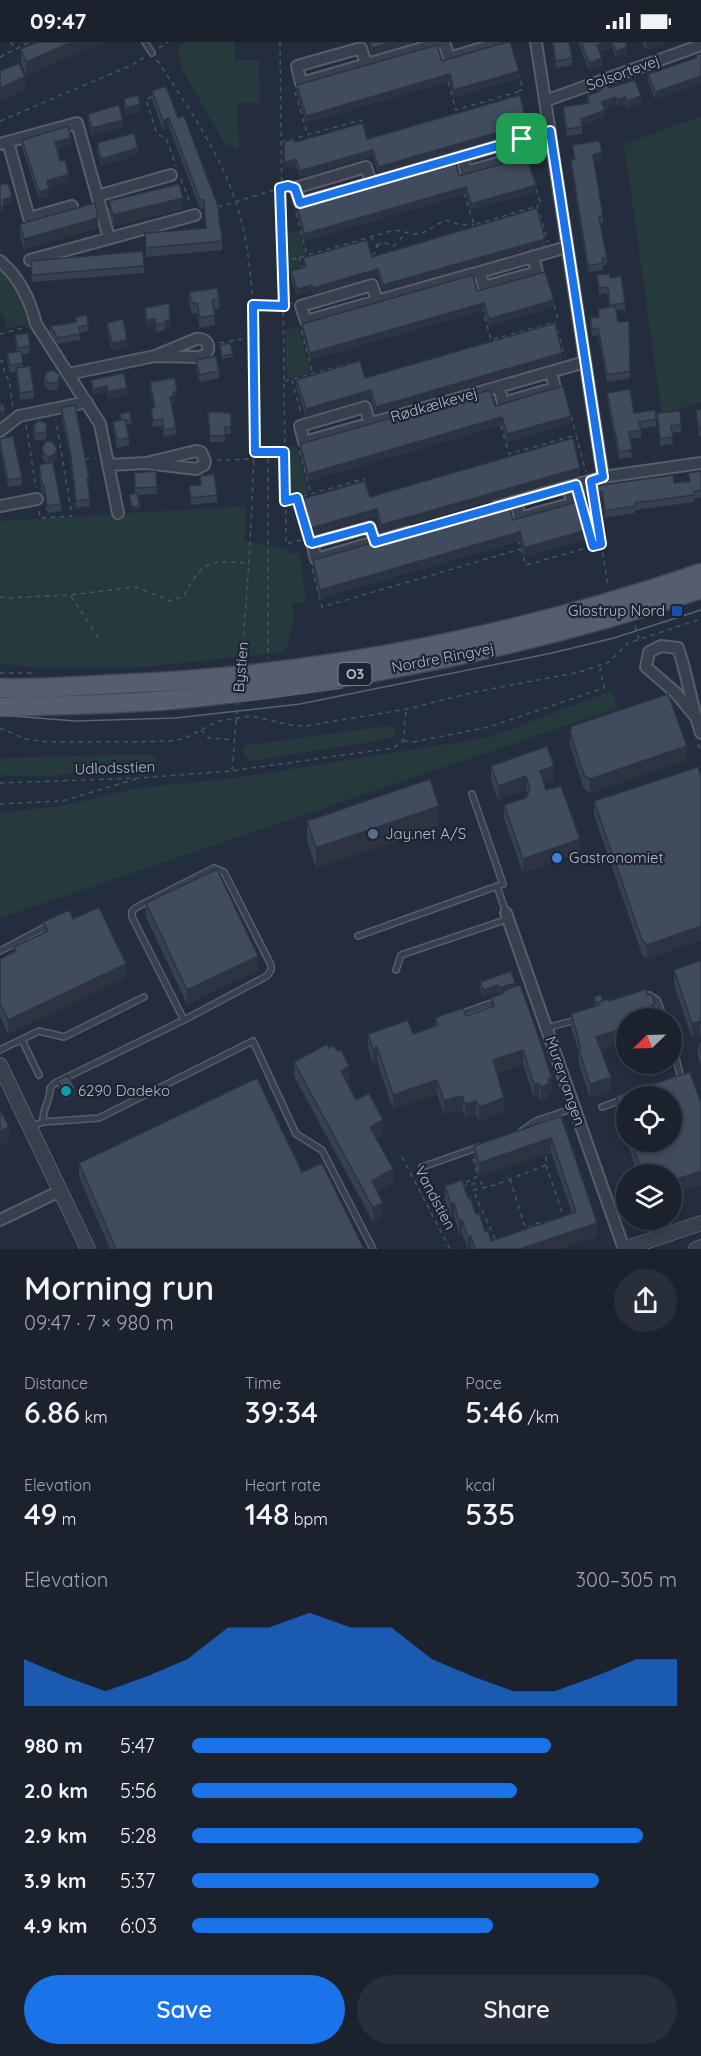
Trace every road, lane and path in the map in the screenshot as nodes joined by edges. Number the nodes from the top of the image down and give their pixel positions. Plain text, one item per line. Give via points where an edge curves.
1 (10, 42) edge
2 (30, 42) edge
3 (145, 42) edge
4 (168, 42) edge
5 (280, 42) edge
6 (443, 42) edge
7 (502, 42) edge
8 (536, 42) edge
9 (701, 45) edge
10 (16, 49) junction
11 (152, 53) junction
12 (0, 57) edge
13 (366, 64) junction
14 (517, 70) edge
15 (446, 77) edge
16 (294, 85) dead end
17 (518, 92) junction
18 (156, 95) edge
19 (545, 101) junction
20 (521, 103) edge
21 (0, 121) edge
22 (363, 130) edge
23 (550, 131) junction
24 (308, 135) junction
25 (515, 141) junction
26 (280, 142) junction
27 (4, 143) edge
28 (462, 156) junction
29 (171, 175) dead end
30 (534, 182) edge
31 (371, 183) junction
32 (280, 188) junction
33 (295, 188) junction
34 (464, 192) edge
35 (97, 195) junction
36 (235, 201) junction
37 (72, 206) dead end
38 (537, 206) junction
39 (215, 208) edge
40 (294, 209) dead end
41 (195, 215) joint
42 (474, 225) junction
43 (408, 232) junction
44 (369, 237) junction
45 (109, 238) junction
46 (366, 238) junction
47 (377, 246) junction
48 (368, 247) edge
49 (567, 247) junction
50 (550, 252) junction
51 (307, 255) junction
52 (371, 256) edge
53 (533, 256) junction
54 (299, 257) junction
55 (30, 260) edge
56 (0, 261) edge
57 (283, 262) junction
58 (480, 272) junction
59 (306, 280) edge
60 (552, 298) edge
61 (377, 301) junction
62 (253, 305) junction
63 (284, 306) junction
64 (482, 307) edge
65 (555, 322) junction
66 (299, 323) dead end
67 (36, 324) junction
68 (0, 334) edge
69 (254, 337) junction
70 (209, 346) joint
71 (0, 360) edge
72 (585, 362) junction
73 (568, 367) junction
74 (362, 371) edge
75 (551, 372) junction
76 (68, 374) junction
77 (313, 374) junction
78 (291, 379) junction
79 (284, 382) junction
80 (498, 387) junction
81 (87, 402) junction
82 (55, 409) junction
83 (570, 412) edge
84 (21, 415) junction
85 (500, 422) edge
86 (370, 424) junction
87 (305, 425) junction
88 (0, 431) edge
89 (576, 435) junction
90 (297, 444) dead end
91 (255, 452) junction
92 (268, 452) junction
93 (284, 452) junction
94 (85, 459) edge
95 (255, 459) junction
96 (108, 460) junction
97 (205, 460) joint
98 (701, 463) edge
99 (603, 477) junction
100 (590, 481) junction
101 (568, 487) junction
102 (367, 489) edge
103 (311, 494) junction
104 (297, 498) junction
105 (37, 499) junction
106 (285, 501) junction
107 (516, 502) junction
108 (0, 506) edge
109 (485, 511) edge
110 (118, 513) dead end
111 (416, 530) edge
112 (590, 536) edge
113 (518, 538) edge
114 (375, 542) junction
115 (311, 543) junction
116 (601, 544) junction
117 (593, 546) junction
118 (521, 549) junction
119 (309, 562) dead end
120 (249, 563) junction
121 (701, 573) edge
122 (701, 589) edge
123 (609, 591) dead end
124 (70, 595) junction
125 (0, 597) edge
126 (701, 620) edge
127 (100, 641) dead end
128 (268, 662) dead end
129 (600, 666) junction
130 (0, 687) edge
131 (0, 707) edge
132 (407, 709) junction
133 (695, 716) junction
134 (0, 728) edge
135 (200, 730) junction
136 (701, 733) edge
137 (235, 740) junction
138 (403, 741) junction
139 (231, 771) junction
140 (139, 778) junction
141 (0, 783) edge
142 (472, 794) dead end
143 (0, 804) edge
144 (497, 886) junction
145 (507, 916) junction
146 (49, 925) edge
147 (358, 936) dead end
148 (0, 951) edge
149 (396, 970) dead end
150 (144, 997) dead end
151 (638, 998) edge
152 (506, 999) edge
153 (660, 1008) edge
154 (456, 1016) edge
155 (584, 1017) edge
156 (184, 1020) junction
157 (546, 1028) junction
158 (22, 1040) junction
159 (0, 1050) edge
160 (0, 1065) edge
161 (680, 1074) edge
162 (39, 1075) dead end
163 (671, 1082) edge
164 (616, 1102) edge
165 (602, 1107) dead end
166 (574, 1108) junction
167 (36, 1124) junction
168 (513, 1134) edge
169 (481, 1146) edge
170 (544, 1147) edge
171 (470, 1150) junction
172 (402, 1157) dead end
173 (546, 1165) junction
174 (422, 1167) dead end
175 (478, 1176) junction
176 (510, 1179) junction
177 (461, 1180) edge
178 (481, 1182) junction
179 (463, 1184) junction
180 (483, 1188) junction
181 (60, 1191) junction
182 (561, 1219) edge
183 (0, 1220) edge
184 (547, 1222) edge
185 (701, 1223) edge
186 (497, 1241) edge
187 (701, 1247) edge
188 (88, 1249) edge
189 (373, 1249) edge
190 (450, 1249) edge
191 (624, 1249) edge
192 (696, 1249) edge

1 - 10 path
2 - 10 path
3 - 11 lane
4 - 11 path
5 - 26 path
6 - 7 street via 449,58
6 - 13 street
8 - 19 street
9 - 19 street, Solsortevej
10 - 12 path
11 - 21 path
11 - 36 path, Bystien via 205,134
13 - 13 street via 361,48 297,66 302,83
14 - 17 path via 523,89
15 - 17 path via 456,110
16 - 24 path
17 - 20 path
18 - 41 path via 146,99 154,125 157,134 166,138
19 - 23 street
22 - 24 path via 361,120
23 - 25 street
23 - 49 street
24 - 26 path
25 - 28 street
25 - 28 street via 520,157 466,172
26 - 32 path
27 - 35 street via 77,123
27 - 37 street via 29,218
28 - 31 street
29 - 35 street
30 - 38 path via 541,204
31 - 33 street via 300,203
31 - 33 street via 366,167
32 - 33 path
32 - 36 path
32 - 57 path
34 - 42 path
35 - 45 street
36 - 39 path
36 - 62 path, Bystien via 247,250
38 - 42 path
38 - 50 path
40 - 51 path
41 - 45 street
42 - 43 path via 445,220 423,233
43 - 44 path via 398,229
43 - 47 path via 395,245 382,242
44 - 46 path
44 - 47 path
45 - 55 street
46 - 48 path
46 - 51 path
47 - 52 path
49 - 50 street
49 - 72 street
50 - 53 street
51 - 54 path
53 - 58 street
53 - 58 street via 537,272 484,287
54 - 57 path
54 - 59 path
56 - 67 street via 26,294
57 - 63 path
58 - 61 street
60 - 65 path via 558,320
61 - 61 street via 372,285 301,306 306,321
62 - 63 path
62 - 69 path, Bystien
63 - 79 path
64 - 65 path via 491,340
65 - 73 path
66 - 77 path
67 - 68 path
67 - 76 street
69 - 70 path
69 - 91 path, Bystien
70 - 76 street via 200,357 155,356
71 - 84 path via 9,380 14,410
72 - 73 street, Rødkælkevej
72 - 99 street
73 - 75 street, Rødkælkevej
74 - 77 path via 358,361
75 - 80 street, Rødkælkevej
75 - 80 street, Rødkælkevej via 555,388 503,403
76 - 81 street
77 - 78 path
78 - 79 path
78 - 87 path
79 - 93 path
80 - 86 street, Rødkælkevej
81 - 82 street
81 - 96 street via 100,424
82 - 84 street
82 - 105 path via 72,516 40,518
83 - 89 path
84 - 88 street
84 - 105 path
85 - 89 path via 509,454
86 - 87 street, Rødkælkevej via 365,407
86 - 87 street, Rødkælkevej via 304,442 300,426
89 - 100 path
90 - 103 path
91 - 92 path
91 - 95 path, Bystien
92 - 93 path
92 - 128 path
93 - 106 path
94 - 96 path
95 - 97 path
95 - 120 path, Bystien
96 - 97 street via 196,469
96 - 110 street
98 - 99 street
99 - 100 street
100 - 101 street
100 - 116 path
101 - 107 street
101 - 107 street via 573,503 520,518
102 - 103 path via 364,479
103 - 104 path
104 - 106 path
104 - 115 path
105 - 108 street
106 - 115 path via 286,544 304,539
107 - 109 street
111 - 114 street
112 - 117 path
113 - 118 path
114 - 115 street via 370,527
114 - 115 street via 316,559
116 - 117 path
116 - 123 path
117 - 118 path via 526,565
118 - 119 path via 322,607
120 - 124 path via 225,561 203,567 184,596 177,600 163,599 136,587
120 - 137 path, Bystien, bridge
121 - 130 main road, Nordre Ringvej / O3 via 490,633 268,673 183,682
122 - 131 main road, Nordre Ringvej / O3 via 516,643 274,688 207,697
124 - 125 path
124 - 127 path
126 - 129 path via 628,643
129 - 132 path
129 - 138 path, Udlodsstien via 604,688 489,727
132 - 135 path via 295,726 251,716 219,721
132 - 138 path
133 - 133 street via 646,667 649,652 661,646 678,648
133 - 136 street
134 - 135 path via 25,739 48,742 173,741
135 - 137 path via 209,738
137 - 139 path, Bystien
138 - 139 path, Udlodsstien via 393,748
139 - 140 path, Udlodsstien
140 - 141 path, Udlodsstien
140 - 143 path via 62,801
142 - 144 lane via 503,884
144 - 145 lane
144 - 147 lane
145 - 149 lane via 401,955
145 - 157 street, Murervangen via 528,991
146 - 148 lane
150 - 158 lane via 64,1037 39,1031
151 - 153 lane via 649,994 657,999
152 - 154 lane
155 - 157 lane
156 - 156 lane via 267,976 271,970 220,869 214,868 132,911
156 - 167 lane via 55,1083
157 - 166 street, Murervangen
158 - 159 lane
158 - 162 lane
160 - 167 street
161 - 163 lane via 681,1079
164 - 165 lane
166 - 168 lane
166 - 191 street, Murervangen
167 - 181 street
167 - 189 lane via 99,1118 253,1041 296,1134 322,1150
169 - 171 lane
170 - 173 path
171 - 174 lane
171 - 175 path
172 - 190 path, Vandstien
173 - 176 path
173 - 182 path via 560,1202
175 - 178 path
175 - 179 path
176 - 180 path
176 - 184 path via 527,1229
177 - 179 path
178 - 179 path
178 - 180 path
180 - 186 path via 473,1191
181 - 183 street
181 - 188 street
185 - 191 street
187 - 192 street

